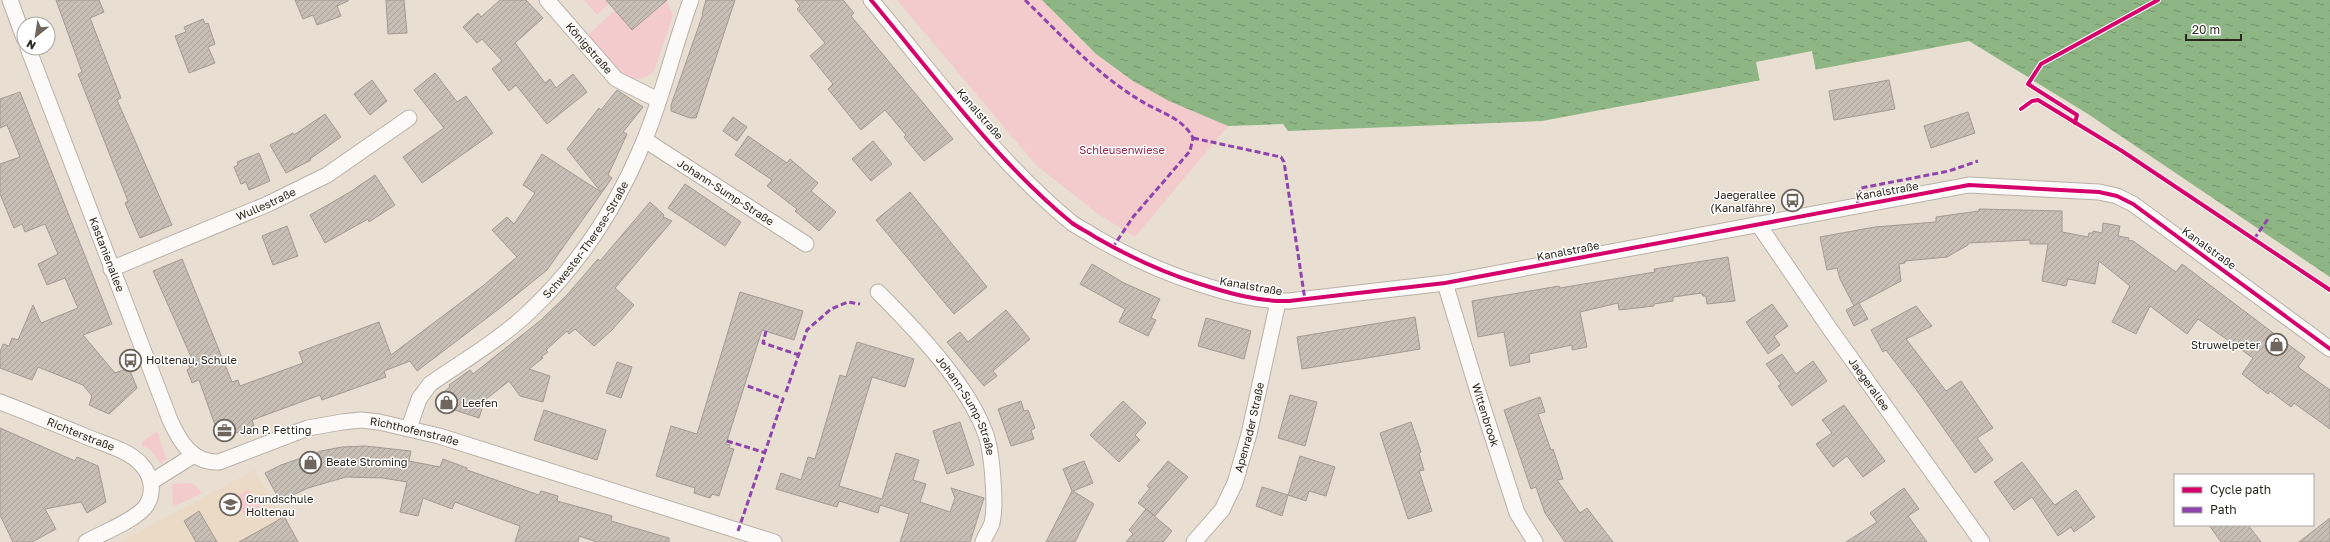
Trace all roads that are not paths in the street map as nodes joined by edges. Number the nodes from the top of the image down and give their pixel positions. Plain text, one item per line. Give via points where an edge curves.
1 (10, 0) edge
2 (547, 0) edge
3 (691, 0) edge
4 (871, 0) edge
5 (16, 16) edge
6 (31, 56) edge
7 (658, 100) junction
8 (409, 118) dead end
9 (645, 140) junction
10 (1758, 224) junction
11 (806, 244) dead end
12 (111, 269) junction
13 (1445, 283) junction
14 (878, 292) dead end
15 (1278, 302) junction
16 (2330, 349) edge
17 (0, 402) edge
18 (410, 428) junction
19 (194, 456) junction
20 (152, 482) junction
21 (86, 542) edge
22 (774, 542) edge
23 (983, 542) edge
24 (1194, 542) edge
25 (1535, 542) edge
26 (1982, 542) edge

1 - 5 street
2 - 7 street, Königstraße via 616,79
3 - 7 street, Schwester-Therese-Straße
4 - 15 street, Kanalstraße via 980,130 1024,178 1073,223 1113,247 1178,277 1226,292
6 - 12 street, Kastanienallee
7 - 9 street, Schwester-Therese-Straße
8 - 12 street, Wullestraße via 328,175 268,204
9 - 11 street, Johann-Sump-Straße
9 - 18 street, Schwester-Therese-Straße via 606,216 572,264 530,312 430,384 419,399
10 - 13 street, Kanalstraße
10 - 16 street, Kanalstraße via 1969,185 2091,191 2117,196 2151,217
10 - 26 street, Jaegerallee
12 - 19 street, Kastanienallee via 170,420 183,445
13 - 15 street, Kanalstraße
13 - 25 street, Wittenbrook via 1517,513
14 - 23 street, Johann-Sump-Straße via 901,315 961,389 983,428 989,448 994,494 992,521
15 - 24 street, Apenrader Straße via 1249,434 1235,483 1222,510
17 - 20 street, Richterstraße via 130,456 141,463
18 - 19 street, Richthofenstraße via 361,420 342,422 308,428 227,460 206,462
18 - 22 street, Richthofenstraße
19 - 20 street
20 - 21 street via 145,506

